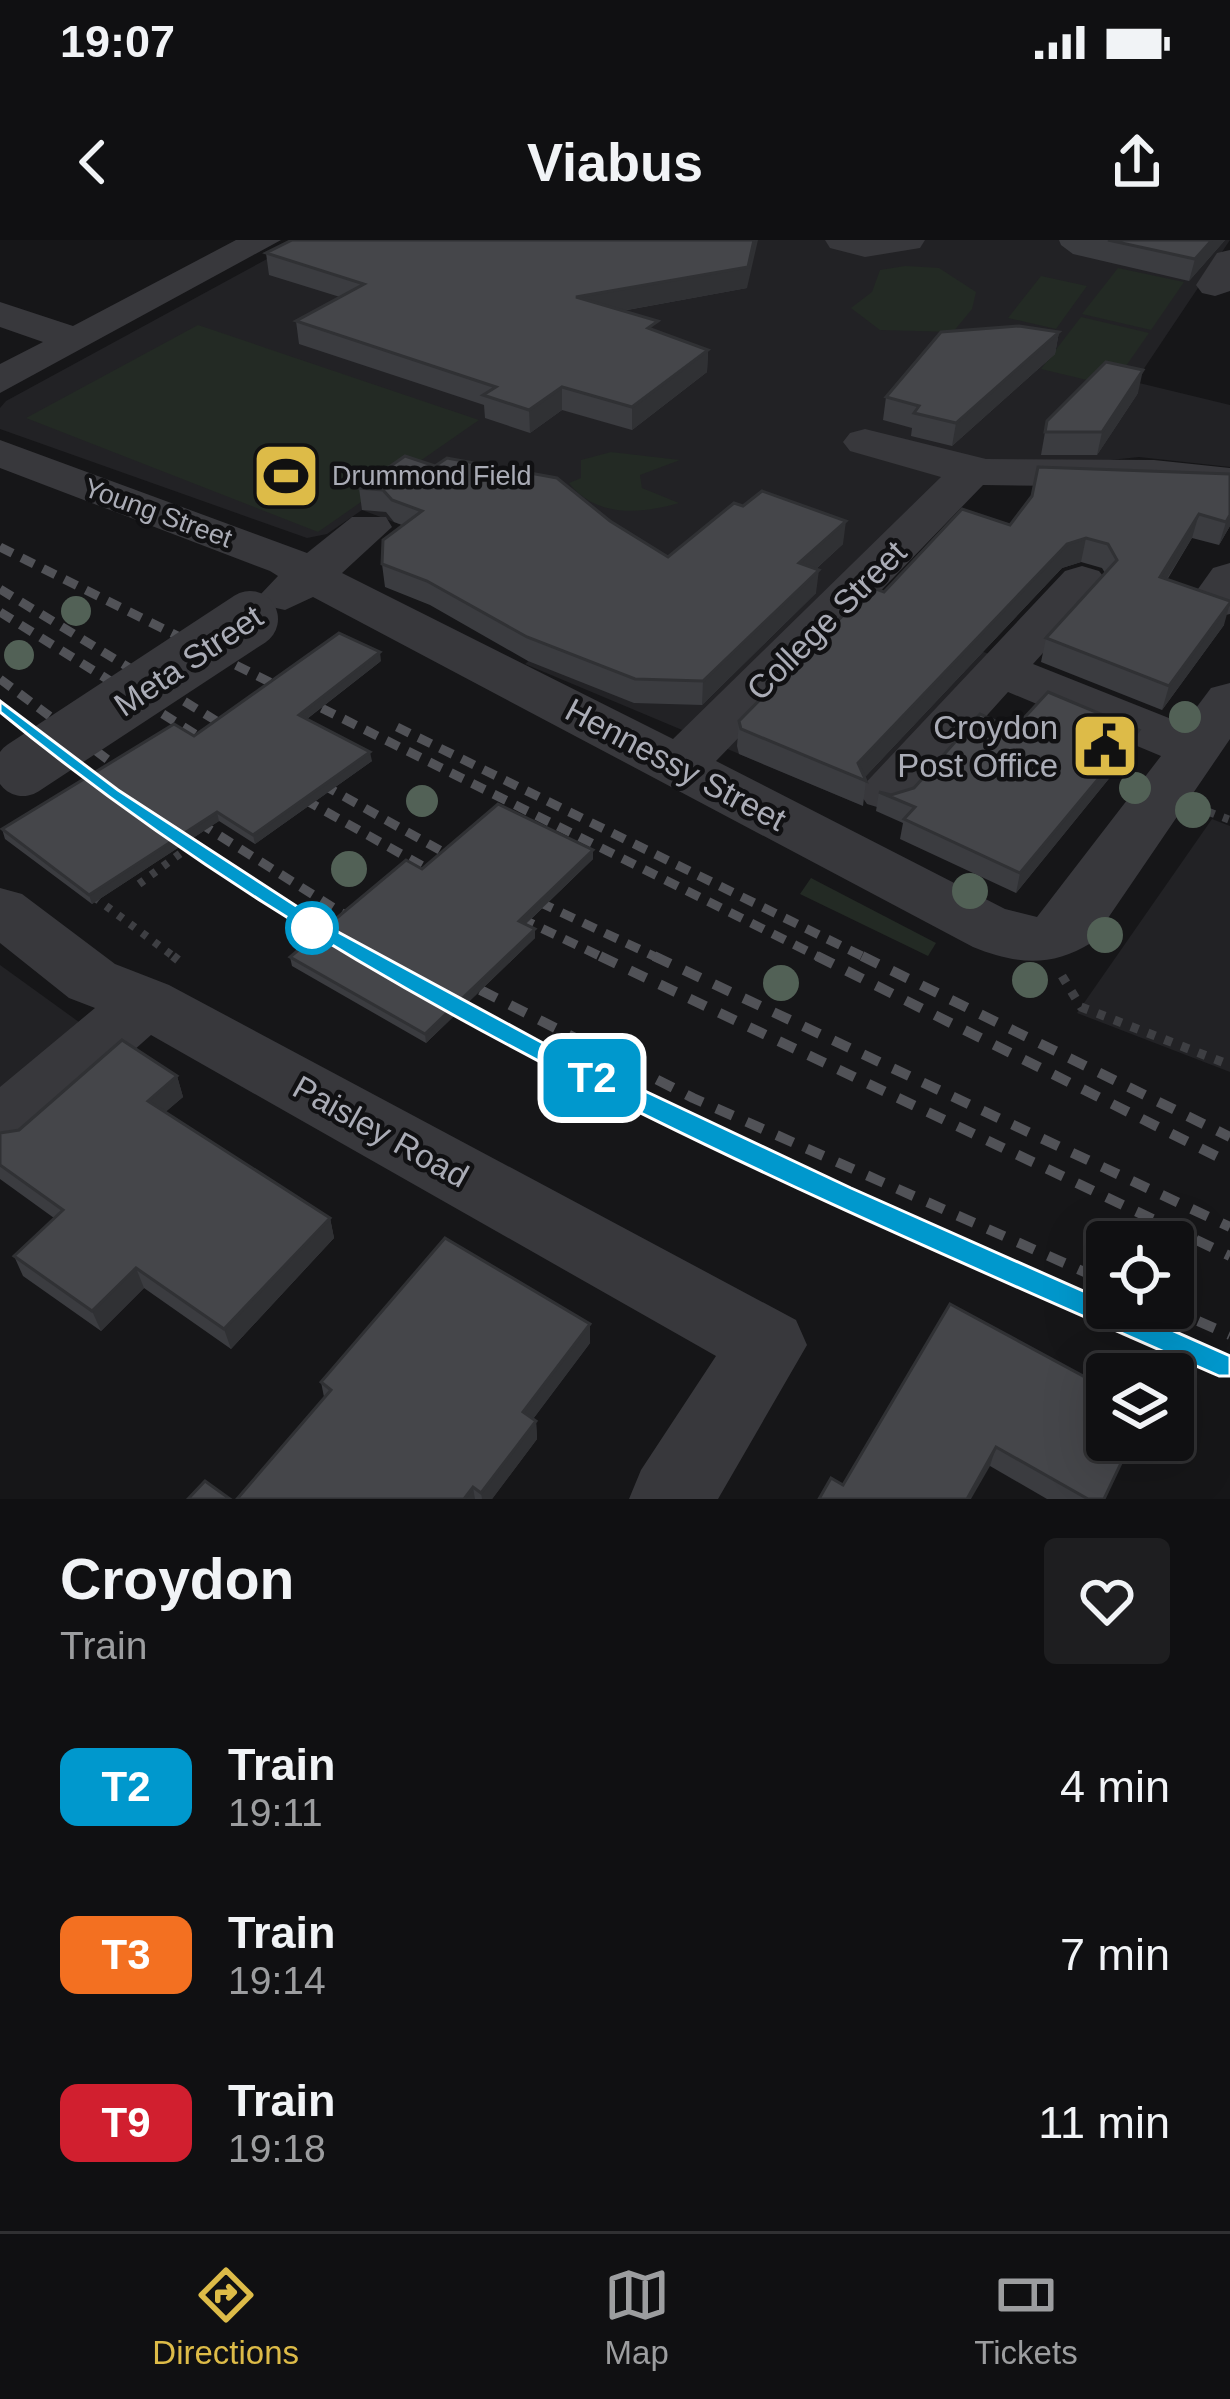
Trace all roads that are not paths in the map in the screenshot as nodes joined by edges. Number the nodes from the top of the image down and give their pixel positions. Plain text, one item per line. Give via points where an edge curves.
1 (263, 240) edge
2 (843, 240) edge
3 (907, 240) edge
4 (0, 314) edge
5 (76, 340) junction
6 (0, 381) edge
7 (865, 442) dead end
8 (0, 454) edge
9 (972, 471) junction
10 (1230, 482) edge
11 (370, 527) dead end
12 (314, 574) junction
13 (1082, 581) dead end
14 (1003, 671) junction
15 (1230, 700) edge
16 (1195, 749) junction
17 (679, 766) junction
18 (12, 775) edge
19 (887, 791) edge
20 (0, 910) edge
21 (165, 983) junction
22 (0, 1127) edge
23 (671, 1499) edge

1 - 5 street
2 - 3 street
4 - 5 street
5 - 6 street
7 - 9 street
8 - 12 street, Young Street
9 - 10 street via 1136,469
9 - 17 street, College Street
11 - 12 street, Meta Street
12 - 17 street, Hennessy Street via 384,618
12 - 18 street, Meta Street, bridge
13 - 14 street
14 - 16 street
14 - 19 street
15 - 16 street
16 - 17 street, Hennessy Street via 1069,927 1042,942 970,920
20 - 21 street, Paisley Road via 92,982
21 - 22 street
21 - 23 street, Paisley Road via 768,1345

